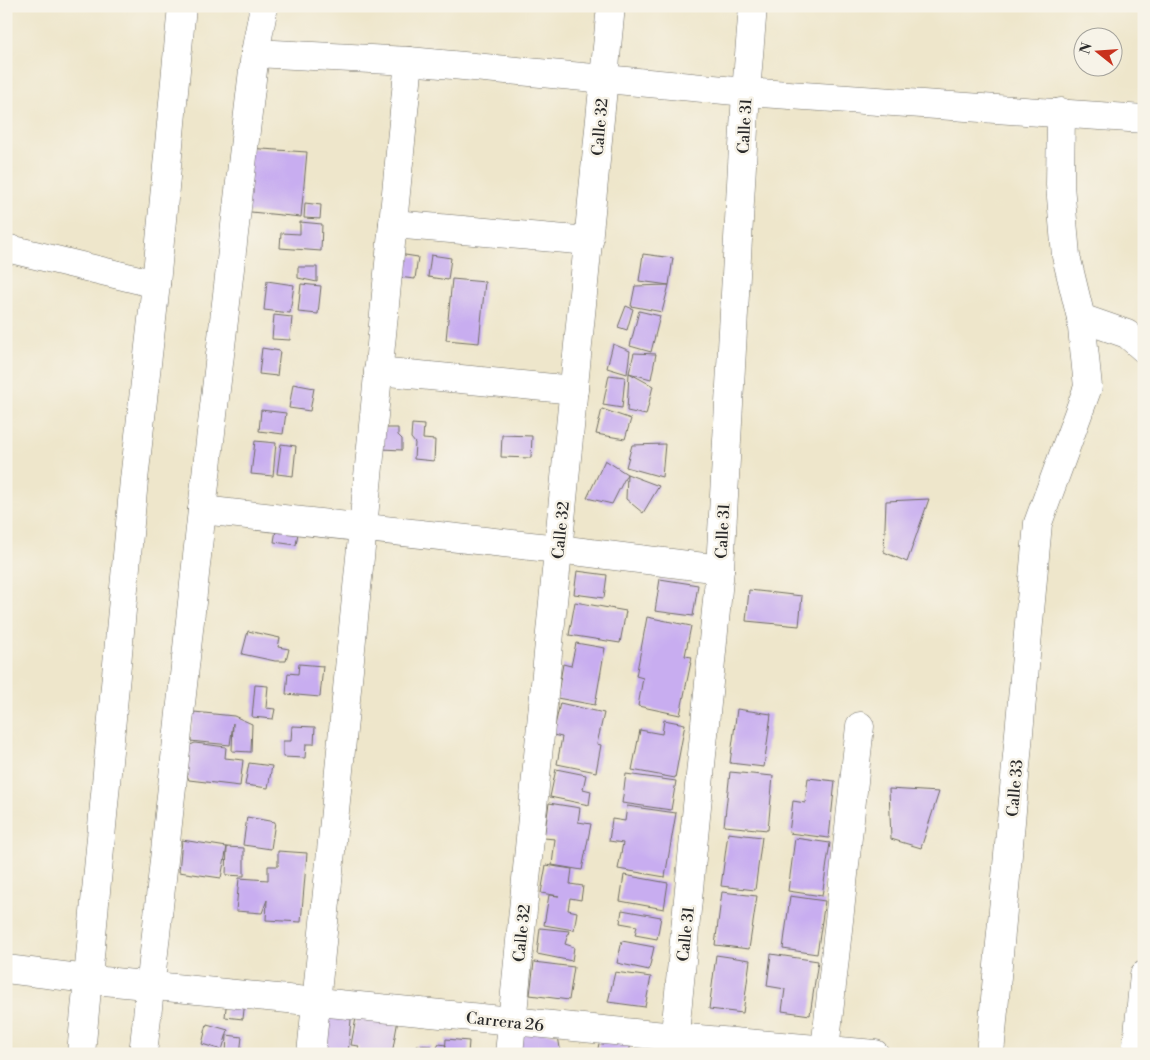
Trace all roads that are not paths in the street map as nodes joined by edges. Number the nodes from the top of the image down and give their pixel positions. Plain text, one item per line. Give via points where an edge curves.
1 (182, 6) edge
2 (264, 6) edge
3 (611, 6) edge
4 (753, 6) edge
5 (256, 53) junction
6 (409, 61) junction
7 (604, 79) junction
8 (746, 92) junction
9 (1061, 112) junction
10 (1144, 119) edge
11 (393, 224) junction
12 (588, 241) junction
13 (6, 248) edge
14 (156, 284) junction
15 (1082, 318) junction
16 (1144, 349) edge
17 (378, 372) junction
18 (574, 390) junction
19 (202, 510) junction
20 (362, 528) junction
21 (558, 549) junction
22 (720, 569) junction
23 (860, 726) dead end
24 (6, 969) edge
25 (1144, 975) edge
26 (96, 980) junction
27 (142, 984) junction
28 (316, 1002) junction
29 (512, 1021) junction
30 (674, 1046) edge
31 (825, 1050) junction
32 (81, 1054) edge
33 (143, 1054) edge
34 (311, 1054) edge
35 (509, 1054) edge
36 (875, 1054) edge
37 (990, 1054) edge
38 (1136, 1054) edge

1 - 14 street
2 - 5 street
3 - 7 street, Calle 32
4 - 8 street, Calle 31
5 - 6 street
5 - 19 street
6 - 7 street
6 - 11 street
7 - 8 street
7 - 12 street, Calle 32
8 - 9 street
8 - 22 street, Calle 31
9 - 10 street
9 - 15 street, Calle 33 via 1060,184 1066,256
11 - 12 street
11 - 17 street
12 - 18 street, Calle 32
13 - 14 street
14 - 26 street via 134,480
15 - 16 street via 1127,334
15 - 37 street, Calle 33 via 1088,387 1038,523
17 - 18 street
17 - 20 street
18 - 21 street, Calle 32
19 - 20 street
19 - 27 street
20 - 21 street
20 - 28 street
21 - 22 street
21 - 29 street, Calle 32
22 - 30 street, Calle 31
23 - 31 street
24 - 26 street, Carrera 26
25 - 38 street
26 - 27 street, Carrera 26
26 - 32 street
27 - 28 street, Carrera 26
27 - 33 street
28 - 29 street, Carrera 26
28 - 34 street
29 - 30 street, Carrera 26
29 - 35 street, Calle 32
30 - 31 street, Carrera 26
31 - 36 street, Carrera 26

